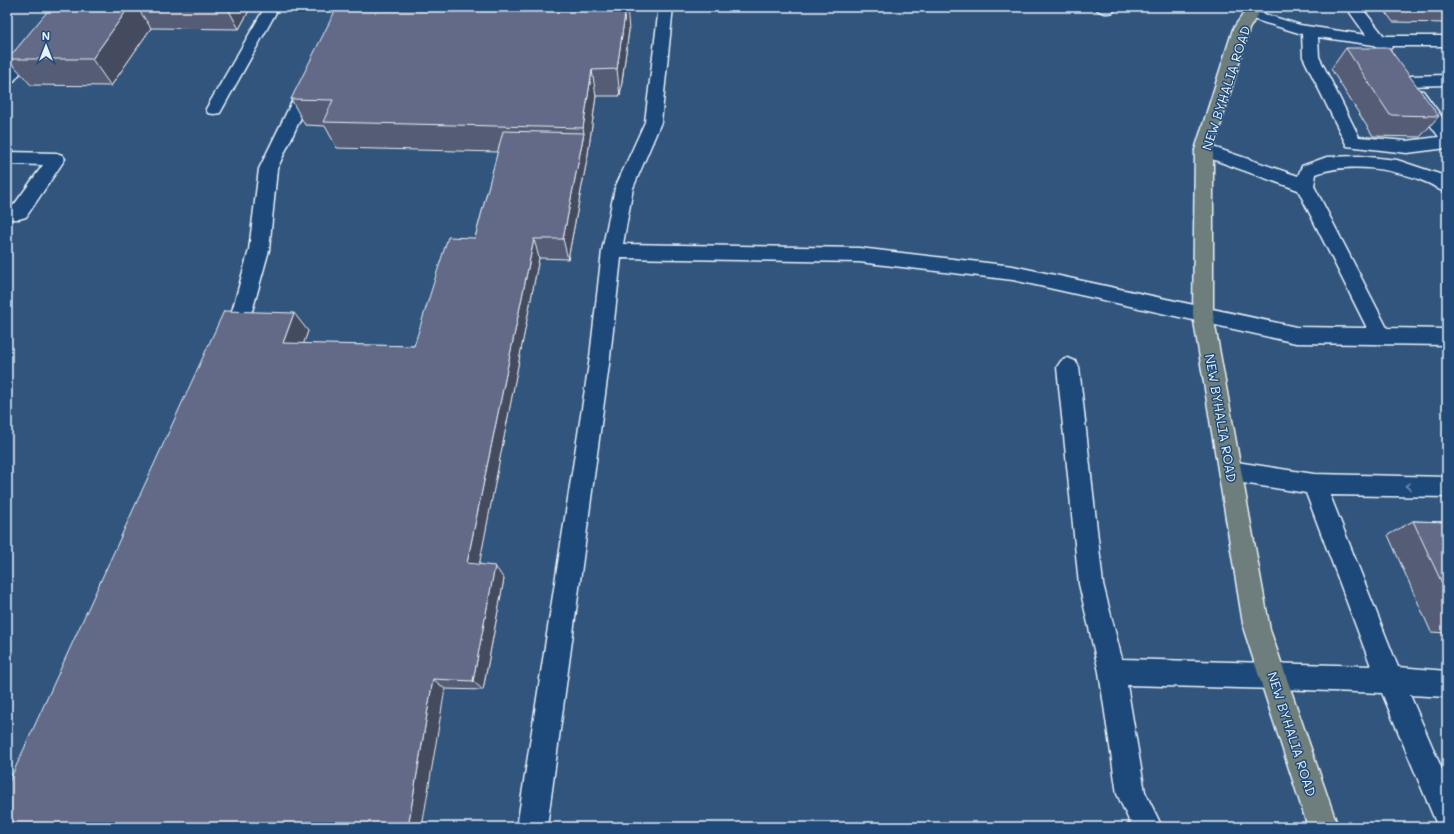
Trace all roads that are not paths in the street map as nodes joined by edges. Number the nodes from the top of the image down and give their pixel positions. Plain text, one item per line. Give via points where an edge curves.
1 (66, 7) edge
2 (272, 7) edge
3 (666, 7) edge
4 (1353, 7) edge
5 (1253, 10) edge
6 (1310, 31) junction
7 (1379, 40) junction
8 (1447, 41) edge
9 (319, 63) edge
10 (1399, 69) junction
11 (7, 78) edge
12 (1447, 80) edge
13 (214, 109) dead end
14 (1447, 136) edge
15 (1447, 142) edge
16 (1204, 150) junction
17 (7, 158) edge
18 (1305, 186) junction
19 (1447, 187) edge
20 (7, 212) edge
21 (612, 250) junction
22 (1203, 315) junction
23 (1381, 336) junction
24 (1447, 337) edge
25 (220, 358) edge
26 (1068, 367) dead end
27 (1230, 471) junction
28 (1314, 484) junction
29 (1447, 487) edge
30 (1112, 672) junction
31 (1273, 675) junction
32 (1390, 680) junction
33 (1447, 684) edge
34 (1447, 815) edge
35 (532, 827) edge
36 (1147, 827) edge
37 (1323, 827) edge

1 - 11 lane
2 - 13 lane
3 - 21 lane via 653,122 624,188
4 - 7 lane
5 - 6 lane via 1298,29
5 - 16 main road, NEW BYHALIA ROAD via 1241,29
6 - 7 lane
6 - 15 lane via 1311,57 1353,142 1406,147
7 - 8 lane
7 - 10 lane
9 - 25 lane via 268,169 259,250 243,308
10 - 12 lane
10 - 14 lane
16 - 18 lane
16 - 22 main road, NEW BYHALIA ROAD
17 - 20 lane via 56,159 19,212
18 - 19 lane via 1308,170 1327,163 1360,162 1397,166 1436,178
18 - 23 lane
21 - 22 lane via 859,255 1013,273
21 - 35 lane via 600,357
22 - 23 lane via 1296,335
22 - 27 main road, NEW BYHALIA ROAD
23 - 24 lane
26 - 30 lane via 1091,584
27 - 28 lane
27 - 31 main road, NEW BYHALIA ROAD via 1257,630
29 -> 28 lane
28 - 32 lane
30 - 31 lane
30 - 36 lane via 1131,794
31 - 32 lane
31 - 37 main road, NEW BYHALIA ROAD
32 - 33 lane
32 - 34 lane

